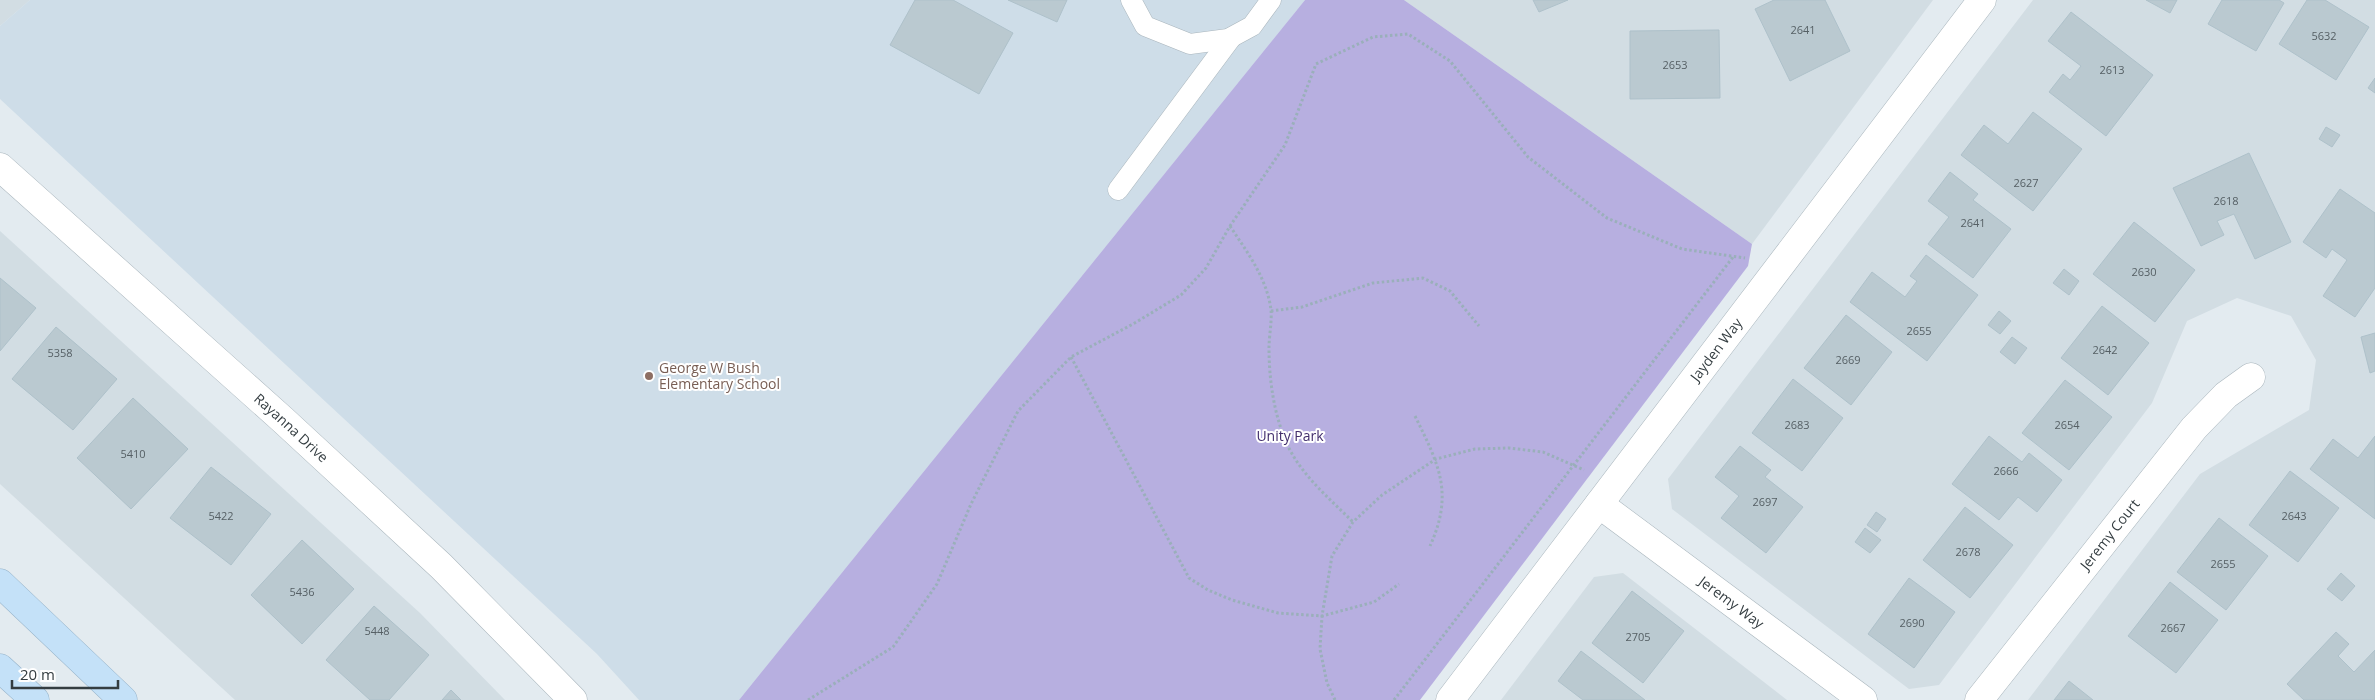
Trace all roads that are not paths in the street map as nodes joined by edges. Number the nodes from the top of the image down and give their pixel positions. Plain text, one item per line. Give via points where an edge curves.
1 (1131, 0) edge
2 (1271, 0) edge
3 (1982, 0) edge
4 (1231, 38) junction
5 (0, 168) edge
6 (1118, 190) dead end
7 (2251, 377) dead end
8 (1607, 494) junction
9 (0, 583) edge
10 (0, 668) edge
11 (35, 700) edge
12 (124, 700) edge
13 (573, 700) edge
14 (1450, 700) edge
15 (1863, 700) edge
16 (1978, 700) edge

1 - 4 lane via 1145,26 1190,44
2 - 4 lane via 1252,26
3 - 8 street, Jayden Way
4 - 6 lane
5 - 13 street, Rayanna Drive via 405,533
7 - 16 street, Jeremy Court via 2226,394 2194,428
8 - 14 street, Jayden Way
8 - 15 street, Jeremy Way
9 - 12 main road
10 - 11 main road

